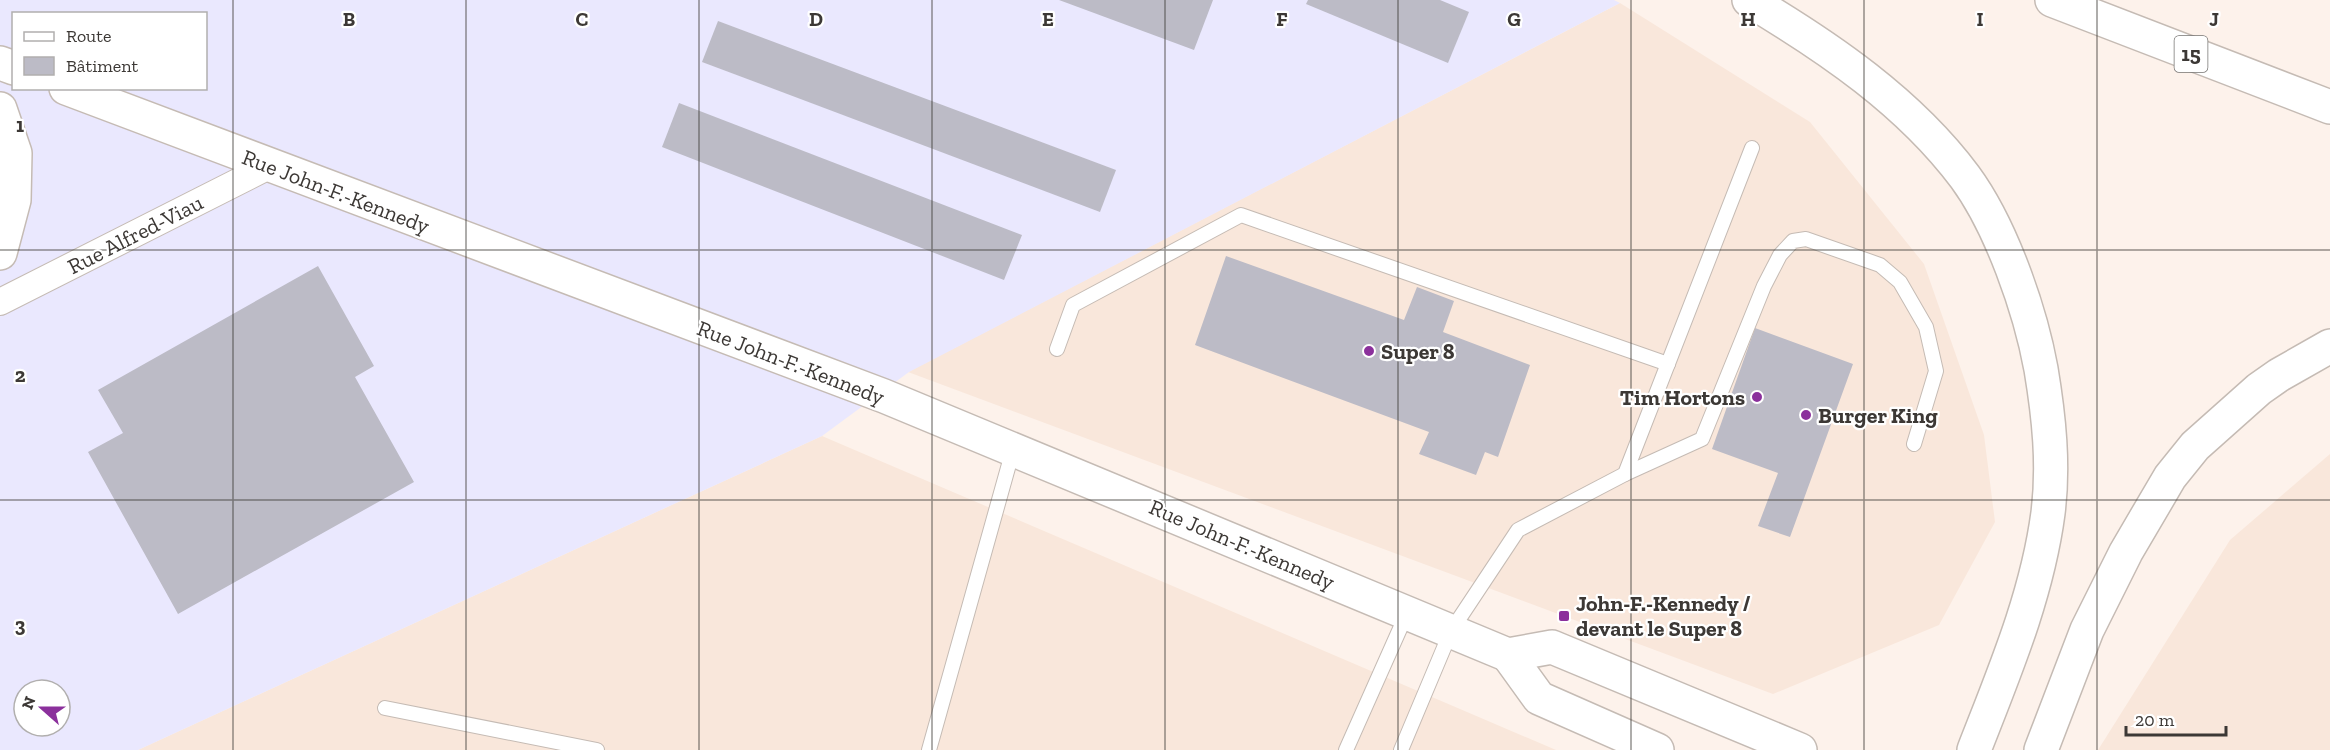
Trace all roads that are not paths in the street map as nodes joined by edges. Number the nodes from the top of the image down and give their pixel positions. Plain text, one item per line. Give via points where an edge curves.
1 (1749, 0) edge
2 (2052, 0) edge
3 (71, 90) edge
4 (2330, 107) edge
5 (0, 109) edge
6 (1752, 148) dead end
7 (269, 166) junction
8 (0, 252) edge
9 (0, 302) edge
10 (2330, 346) edge
11 (1056, 349) dead end
12 (1668, 364) junction
13 (1914, 444) dead end
14 (1013, 450) junction
15 (1625, 474) junction
16 (1407, 613) junction
17 (1451, 631) junction
18 (1508, 655) junction
19 (385, 708) dead end
20 (597, 750) edge
21 (929, 750) edge
22 (1347, 750) edge
23 (1401, 750) edge
24 (1657, 750) edge
25 (1800, 750) edge
26 (1974, 750) edge
27 (2041, 750) edge

1 - 26 main road via 1855,69 1944,151 1985,208 2022,295 2037,351 2049,429 2048,512 2024,618
2 - 4 main road, 15
3 - 7 main road, Rue John-F.-Kennedy
5 - 8 main road via 15,153 14,200
6 - 12 lane
7 - 9 street, Rue Alfred-Viau
7 - 14 main road, Rue John-F.-Kennedy via 884,396
10 - 27 main road via 2259,389 2195,446 2170,477 2087,630
11 - 12 lane via 1073,304 1241,215
12 - 15 lane
13 - 15 lane via 1936,371 1926,327 1900,282 1880,265 1806,239 1793,241 1780,255 1702,439
14 - 16 main road, Rue John-F.-Kennedy
14 - 21 lane
15 - 17 lane via 1518,530
16 - 17 main road, Rue John-F.-Kennedy
16 - 22 lane
17 - 18 main road, Rue John-F.-Kennedy
17 - 23 lane
18 - 24 main road via 1539,698
18 - 25 main road via 1552,647
19 - 20 lane

